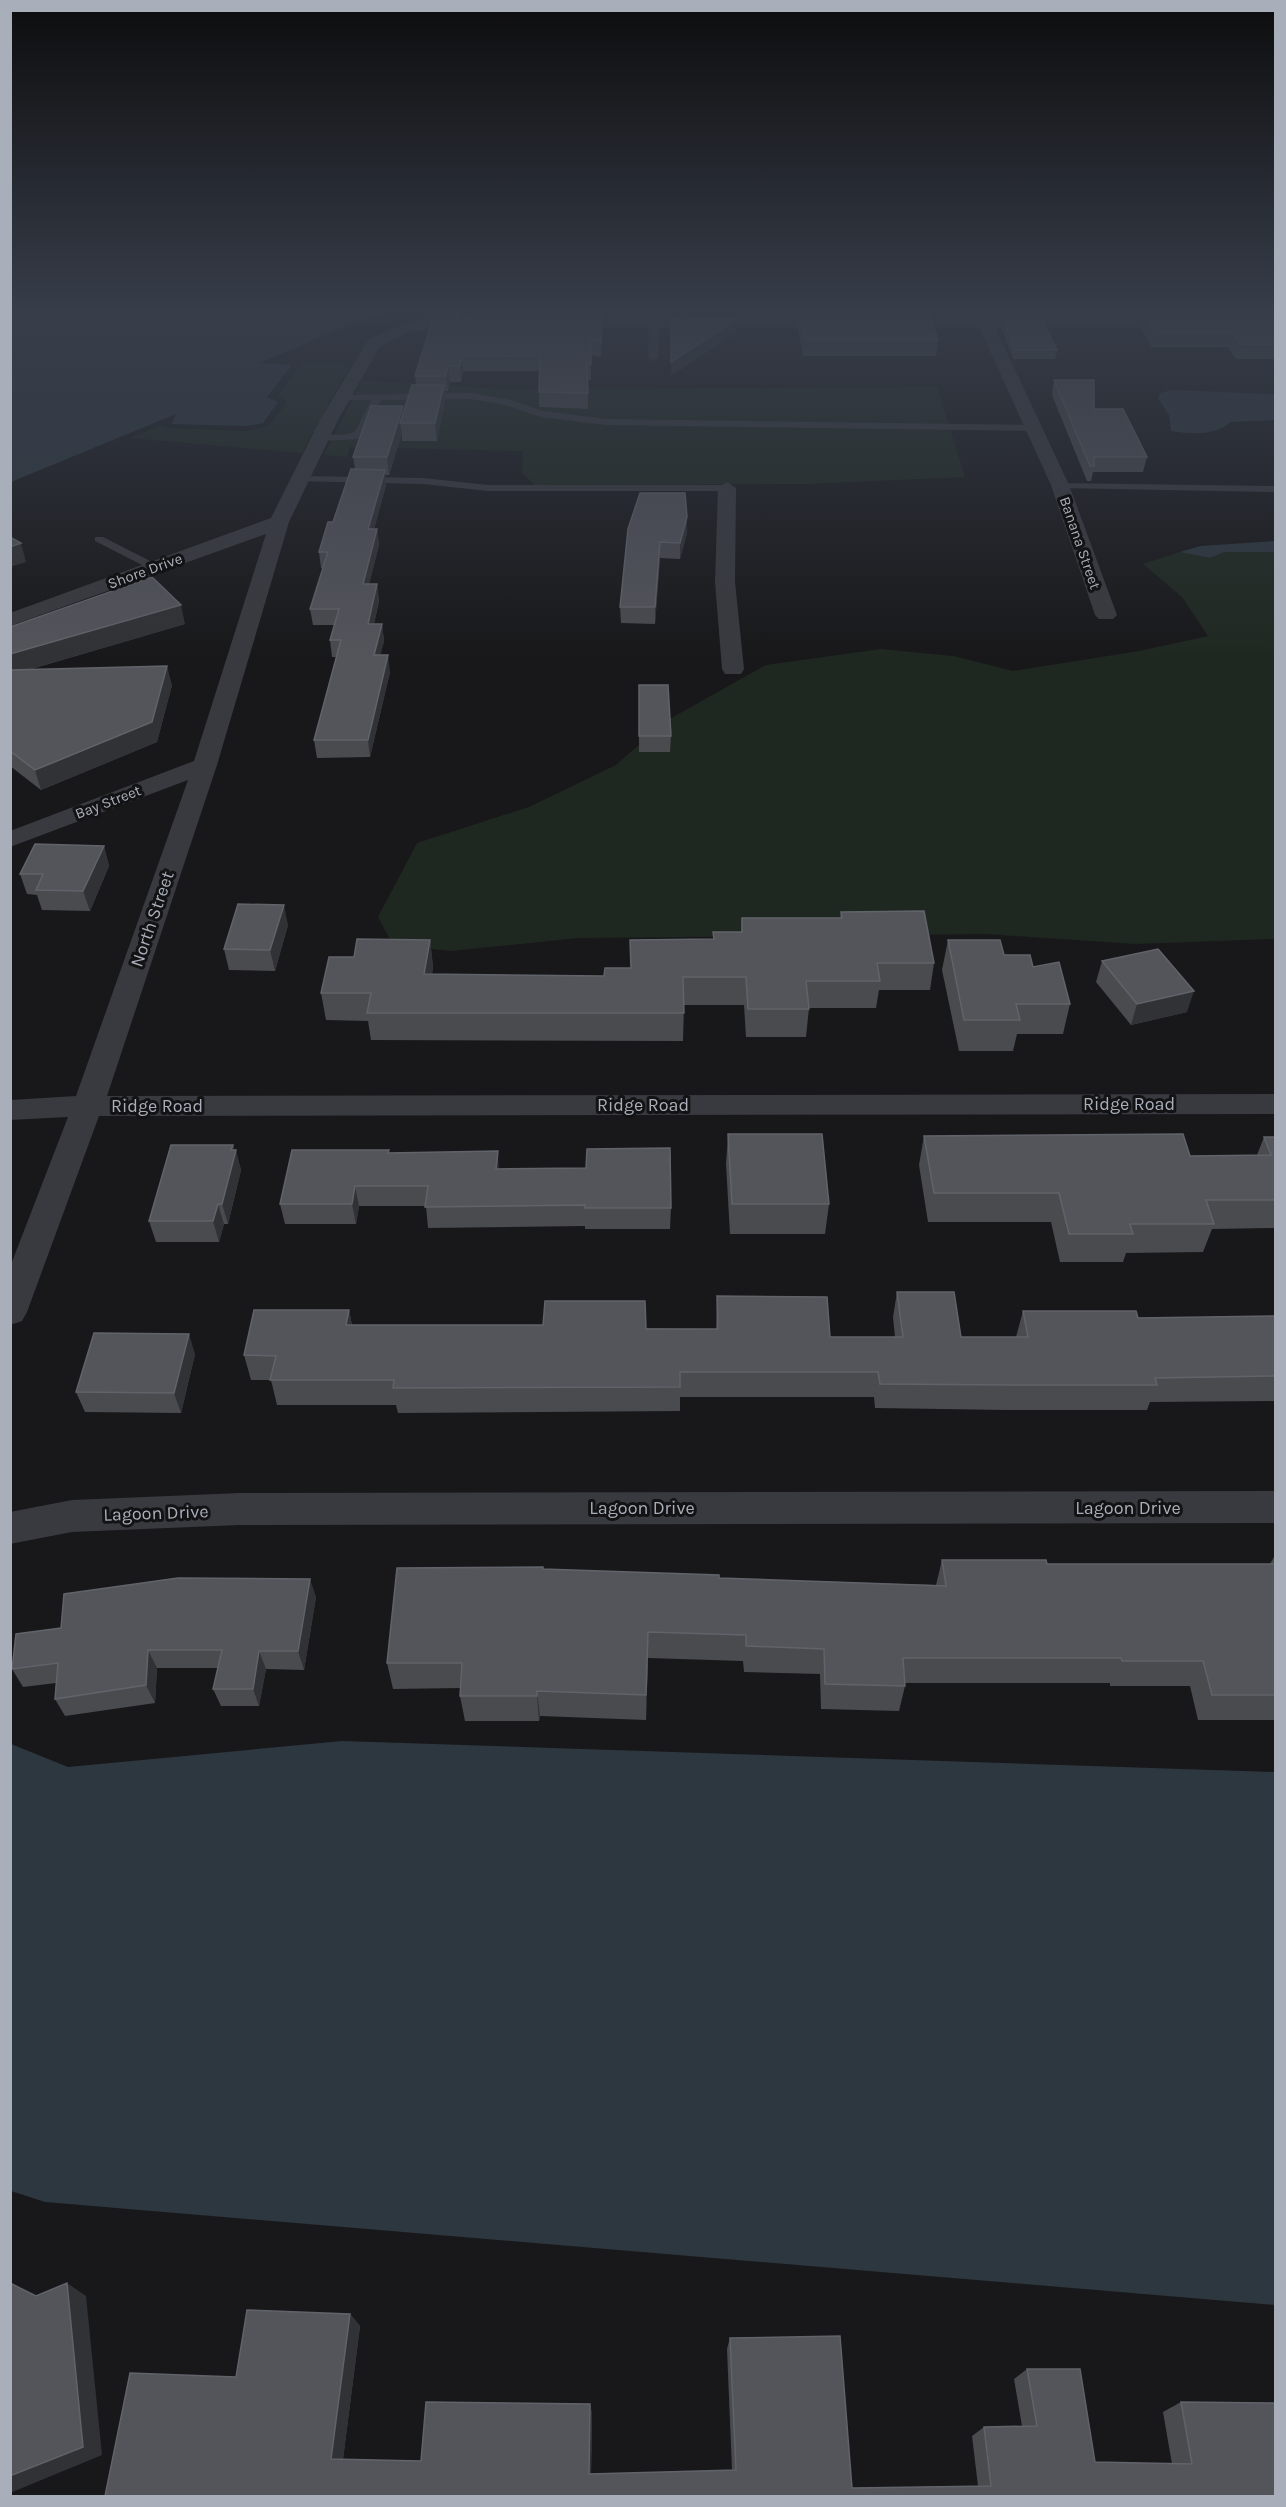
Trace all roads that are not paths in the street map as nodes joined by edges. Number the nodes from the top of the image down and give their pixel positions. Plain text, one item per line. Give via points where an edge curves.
1 (327, 425) edge
2 (364, 425) edge
3 (795, 425) edge
4 (1032, 425) edge
5 (1033, 428) junction
6 (320, 438) junction
7 (390, 472) edge
8 (303, 475) junction
9 (1060, 486) junction
10 (727, 488) joint
11 (1275, 489) edge
12 (279, 522) junction
13 (99, 539) dead end
14 (156, 567) junction
15 (1106, 615) dead end
16 (10, 620) edge
17 (733, 669) dead end
18 (205, 765) junction
19 (10, 840) edge
20 (1275, 1104) edge
21 (88, 1106) junction
22 (10, 1110) edge
23 (10, 1312) edge
24 (1275, 1507) edge
25 (10, 1528) edge

1 - 6 street, North Street
2 - 6 lane via 355,437
3 - 5 lane
4 - 5 street, Banana Street
5 - 9 street, Banana Street
6 - 8 street, North Street
7 - 8 lane
8 - 10 lane via 488,488
8 - 12 street, North Street
9 - 11 lane
9 - 15 street, Banana Street
10 - 17 street via 725,582
12 - 14 street, Shore Drive
12 - 18 street, North Street
13 - 14 lane
14 - 16 street, Shore Drive
18 - 19 street, Bay Street
18 - 21 street, North Street
20 - 21 street, Ridge Road
21 - 22 street, Ridge Road
21 - 23 street, North Street
24 - 25 street, Lagoon Drive via 240,1509 72,1516

